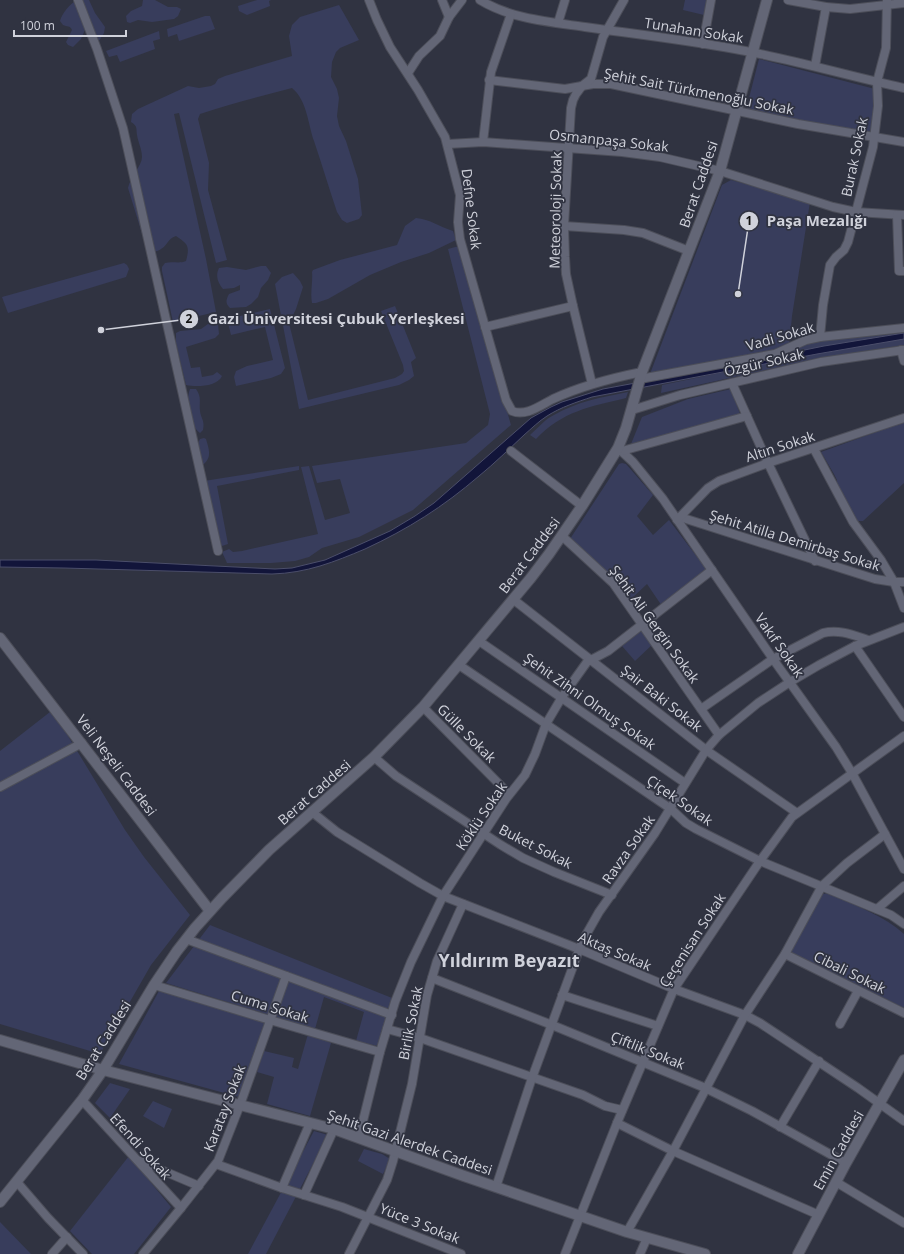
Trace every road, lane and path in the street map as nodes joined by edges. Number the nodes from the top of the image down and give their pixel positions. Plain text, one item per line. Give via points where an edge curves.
1 (78, 0) edge
2 (369, 0) edge
3 (442, 0) edge
4 (462, 0) edge
5 (480, 0) edge
6 (565, 0) edge
7 (624, 0) edge
8 (711, 0) edge
9 (767, 0) edge
10 (788, 0) edge
11 (887, 3) edge
12 (904, 3) edge
13 (826, 8) junction
14 (511, 14) junction
15 (449, 17) junction
16 (558, 23) junction
17 (607, 30) junction
18 (702, 44) junction
19 (753, 52) junction
20 (815, 66) junction
21 (408, 73) junction
22 (489, 80) junction
23 (877, 82) junction
24 (582, 86) junction
25 (904, 88) edge
26 (736, 112) junction
27 (874, 137) junction
28 (484, 142) junction
29 (904, 142) edge
30 (448, 144) junction
31 (569, 148) junction
32 (720, 171) junction
33 (856, 212) junction
34 (901, 215) edge
35 (564, 226) junction
36 (689, 251) junction
37 (901, 271) edge
38 (573, 306) junction
39 (485, 327) junction
40 (904, 328) edge
41 (820, 337) junction
42 (903, 350) edge
43 (904, 361) edge
44 (641, 376) junction
45 (732, 383) junction
46 (592, 384) junction
47 (632, 410) junction
48 (512, 411) joint
49 (747, 416) junction
50 (904, 418) edge
51 (620, 449) junction
52 (814, 449) junction
53 (511, 451) dead end
54 (768, 463) junction
55 (582, 506) junction
56 (679, 518) junction
57 (562, 536) junction
58 (218, 551) dead end
59 (815, 561) junction
60 (712, 570) junction
61 (894, 582) junction
62 (904, 582) edge
63 (514, 600) junction
64 (904, 608) edge
65 (643, 624) junction
66 (904, 627) edge
67 (0, 638) edge
68 (868, 640) junction
69 (479, 641) junction
70 (855, 646) junction
71 (773, 659) junction
72 (590, 660) junction
73 (459, 665) junction
74 (790, 682) junction
75 (562, 697) junction
76 (423, 707) junction
77 (701, 709) junction
78 (904, 717) edge
79 (546, 724) junction
80 (719, 735) junction
81 (904, 736) edge
82 (82, 743) junction
83 (706, 750) junction
84 (374, 757) junction
85 (852, 773) junction
86 (685, 783) junction
87 (0, 787) edge
88 (509, 794) junction
89 (671, 809) junction
90 (312, 812) junction
91 (797, 813) junction
92 (483, 834) junction
93 (885, 834) junction
94 (760, 861) junction
95 (904, 869) edge
96 (822, 886) junction
97 (904, 886) edge
98 (612, 895) junction
99 (443, 896) junction
100 (463, 904) junction
101 (877, 909) junction
102 (210, 911) junction
103 (904, 924) edge
104 (186, 939) junction
105 (579, 949) junction
106 (785, 954) junction
107 (286, 976) junction
108 (432, 978) junction
109 (154, 985) junction
110 (674, 989) junction
111 (858, 990) junction
112 (562, 994) junction
113 (904, 1013) edge
114 (392, 1015) junction
115 (745, 1016) junction
116 (270, 1020) junction
117 (552, 1024) junction
118 (840, 1024) dead end
119 (658, 1026) junction
120 (387, 1029) junction
121 (420, 1038) junction
122 (0, 1040) edge
123 (380, 1052) junction
124 (904, 1060) edge
125 (818, 1061) junction
126 (643, 1062) junction
127 (103, 1070) junction
128 (532, 1078) junction
129 (706, 1088) junction
130 (82, 1100) junction
131 (880, 1104) junction
132 (240, 1105) junction
133 (622, 1110) junction
134 (904, 1121) edge
135 (310, 1123) junction
136 (617, 1123) junction
137 (780, 1127) junction
138 (334, 1129) junction
139 (359, 1137) junction
140 (396, 1151) junction
141 (673, 1151) junction
142 (137, 1160) junction
143 (846, 1163) junction
144 (216, 1164) junction
145 (17, 1182) junction
146 (836, 1182) junction
147 (199, 1186) junction
148 (496, 1187) junction
149 (282, 1188) junction
150 (304, 1194) junction
151 (0, 1202) edge
152 (181, 1208) junction
153 (819, 1215) junction
154 (581, 1216) junction
155 (368, 1217) junction
156 (904, 1223) edge
157 (627, 1232) junction
158 (67, 1237) junction
159 (647, 1238) junction
160 (351, 1253) edge
161 (52, 1254) edge
162 (83, 1254) edge
163 (143, 1254) edge
164 (461, 1254) edge
165 (565, 1254) edge
166 (640, 1254) edge
167 (705, 1254) edge
168 (798, 1254) edge

1 - 58 street via 123,128
2 - 21 street, Defne Sokak via 390,47
3 - 15 street
4 - 15 street
5 - 14 street, Tunahan Sokak
6 - 16 street
7 - 17 street, Meteoroloji Sokak
8 - 18 street
9 - 19 street, Berat Caddesi
10 - 13 street
11 - 12 street
11 - 13 street via 850,9
11 - 23 street, Burak Sokak via 886,48
13 - 20 street
14 - 16 street, Tunahan Sokak
14 - 22 street
15 - 21 street via 440,36 419,56
16 - 17 street, Tunahan Sokak
17 - 18 street, Tunahan Sokak
17 - 24 street, Meteoroloji Sokak via 600,44 591,79
18 - 19 street, Tunahan Sokak
19 - 20 street, Tunahan Sokak
19 - 26 street, Berat Caddesi
20 - 23 street, Tunahan Sokak
21 - 30 street, Defne Sokak
22 - 24 street, Şehit Sait Türkmenoğlu Sokak via 554,89
22 - 28 street
23 - 25 street, Tunahan Sokak
23 - 27 street, Burak Sokak via 878,106
24 - 26 street, Şehit Sait Türkmenoğlu Sokak via 611,84
24 - 31 street, Meteoroloji Sokak via 573,100
26 - 27 street, Şehit Sait Türkmenoğlu Sokak
26 - 32 street, Berat Caddesi
27 - 29 street, Şehit Sait Türkmenoğlu Sokak
27 - 33 street, Burak Sokak
28 - 30 street, Osmanpaşa Sokak
28 - 31 street, Osmanpaşa Sokak
30 - 39 street, Defne Sokak via 460,195 460,239
31 - 32 street, Osmanpaşa Sokak via 655,156
31 - 35 street, Meteoroloji Sokak
32 - 33 street, Osmanpaşa Sokak
32 - 36 street, Berat Caddesi
33 - 34 street, Osmanpaşa Sokak
33 - 41 street, Burak Sokak via 846,246 830,265
34 - 37 street
35 - 36 street via 643,232
35 - 38 street, Meteoroloji Sokak via 566,274
36 - 44 street, Berat Caddesi
38 - 39 street
38 - 46 street, Meteoroloji Sokak
39 - 48 street, Defne Sokak via 506,400
40 - 41 street, Vadi Sokak
41 - 44 street, Vadi Sokak via 806,340 775,354
42 - 43 street
42 - 45 street, Özgür Sokak via 821,362
44 - 46 street, Vadi Sokak
44 - 47 street, Berat Caddesi
45 - 47 street, Özgür Sokak
45 - 49 street
46 - 48 street, Vadi Sokak via 553,398 532,410 520,413
47 - 51 street, Berat Caddesi
49 - 51 street
49 - 54 street
50 - 52 street, Altın Sokak
51 - 55 street, Berat Caddesi
51 - 56 street, Vakıf Sokak via 634,462
52 - 54 street, Altın Sokak
52 - 61 street via 853,522
53 - 55 street
54 - 56 street, Altın Sokak via 714,484
54 - 59 street
55 - 57 street, Berat Caddesi
56 - 59 street, Şehit Atilla Demirbaş Sokak
56 - 60 street, Vakıf Sokak
57 - 63 street, Berat Caddesi
57 - 65 street, Şehit Ali Gergin Sokak via 608,577
59 - 61 street, Şehit Atilla Demirbaş Sokak
60 - 65 street, Köklü Sokak
60 - 71 street, Vakıf Sokak
61 - 62 street, Şehit Atilla Demirbaş Sokak
61 - 64 street
63 - 69 street, Berat Caddesi
63 - 72 street, Şair Baki Sokak
65 - 72 street, Köklü Sokak via 608,651
65 - 77 street, Şehit Ali Gergin Sokak
66 - 68 street, Ravza Sokak
67 - 82 street, Veli Neşeli Caddesi
68 - 70 street, Ravza Sokak
68 - 71 street via 842,632 829,632 816,636
69 - 73 street, Berat Caddesi
69 - 75 street, Şehit Zihni Olmuş Sokak
70 - 74 street, Ravza Sokak
70 - 78 street
71 - 74 street, Vakıf Sokak
71 - 77 street
72 - 75 street, Köklü Sokak
72 - 83 street, Şair Baki Sokak
73 - 76 street, Berat Caddesi
73 - 79 street, Çiçek Sokak
74 - 80 street, Ravza Sokak via 758,703
74 - 85 street, Vakıf Sokak
75 - 79 street, Köklü Sokak
75 - 86 street, Şehit Zihni Olmuş Sokak
76 - 84 street, Berat Caddesi
76 - 88 street, Gülle Sokak
77 - 80 street, Şehit Ali Gergin Sokak
79 - 88 street, Köklü Sokak via 528,770
79 - 89 street, Çiçek Sokak
80 - 83 street, Ravza Sokak
81 - 85 street, Çeçenisan Sokak
82 - 87 street
82 - 102 street, Veli Neşeli Caddesi
83 - 86 street, Ravza Sokak
83 - 91 street, Şair Baki Sokak
84 - 90 street, Berat Caddesi
84 - 92 street, Buket Sokak via 396,776
85 - 91 street, Çeçenisan Sokak
85 - 93 street, Vakıf Sokak
86 - 89 street, Ravza Sokak
88 - 92 street, Köklü Sokak
89 - 94 street, Çiçek Sokak via 696,829
89 - 98 street, Ravza Sokak
90 - 99 street, Aktaş Sokak via 338,832
90 - 102 street, Berat Caddesi
91 - 94 street, Çeçenisan Sokak
92 - 98 street, Buket Sokak via 523,858
92 - 99 street, Köklü Sokak
93 - 95 street, Vakıf Sokak
93 - 96 street
94 - 96 street, Çiçek Sokak
94 - 110 street, Çeçenisan Sokak
96 - 101 street, Çiçek Sokak
96 - 106 street
97 - 101 street
98 - 105 street, Ravza Sokak via 590,926
99 - 100 street, Aktaş Sokak
99 - 114 street, Köklü Sokak via 411,962
100 - 105 street, Aktaş Sokak
100 - 108 street, Birlik Sokak
101 - 103 street, Çiçek Sokak
102 - 104 street, Berat Caddesi
104 - 107 street
104 - 109 street, Berat Caddesi
105 - 110 street, Aktaş Sokak
105 - 112 street, Ravza Sokak
106 - 111 street, Cibali Sokak
106 - 115 street
107 - 114 street
107 - 116 street, Karatay Sokak
108 - 117 street, Çiftlik Sokak
108 - 121 street, Birlik Sokak
109 - 116 street, Cuma Sokak
109 - 127 street, Berat Caddesi
110 - 115 street, Aktaş Sokak
110 - 119 street, Çeçenisan Sokak
111 - 113 street, Cibali Sokak
111 - 118 street
112 - 117 street, Ravza Sokak
112 - 119 street
114 - 120 street, Köklü Sokak
115 - 125 street, Aktaş Sokak
115 - 129 street
116 - 123 street, Cuma Sokak
116 - 132 street, Karatay Sokak
117 - 126 street, Çiftlik Sokak
117 - 128 street, Ravza Sokak
119 - 126 street, Çeçenisan Sokak
120 - 121 street
120 - 123 street, Köklü Sokak
121 - 128 street
121 - 140 street, Birlik Sokak
122 - 127 street, Şehit Gazi Alerdek Caddesi
123 - 139 street, Köklü Sokak
124 - 131 street, Emin Caddesi
125 - 131 street, Aktaş Sokak
125 - 137 street
126 - 129 street, Çiftlik Sokak
126 - 133 street, Çeçenisan Sokak
127 - 130 street, Berat Caddesi
127 - 132 street, Şehit Gazi Alerdek Caddesi
128 - 133 street
128 - 148 street, Ravza Sokak
129 - 137 street, Çiftlik Sokak
129 - 141 street
130 - 142 street, Efendi Sokak
130 - 145 street, Berat Caddesi
131 - 134 street, Aktaş Sokak
131 - 143 street, Emin Caddesi
132 - 135 street, Şehit Gazi Alerdek Caddesi
132 - 144 street, Karatay Sokak
133 - 136 street, Çeçenisan Sokak
135 - 138 street, Şehit Gazi Alerdek Caddesi
135 - 149 street
136 - 141 street
136 - 154 street, Çeçenisan Sokak
137 - 143 street, Çiftlik Sokak
138 - 139 street, Şehit Gazi Alerdek Caddesi
138 - 150 street
139 - 140 street, Şehit Gazi Alerdek Caddesi
140 - 148 street, Şehit Gazi Alerdek Caddesi
140 - 155 street, Birlik Sokak via 387,1180
141 - 153 street
141 - 157 street
142 - 147 street
142 - 152 street, Efendi Sokak
143 - 146 street, Emin Caddesi
144 - 147 street, Karatay Sokak
144 - 149 street, Yüce 3 Sokak
145 - 151 street, Berat Caddesi
145 - 158 street
146 - 153 street, Emin Caddesi
146 - 156 street
147 - 152 street, Karatay Sokak
148 - 154 street, Şehit Gazi Alerdek Caddesi
149 - 150 street, Yüce 3 Sokak
150 - 155 street, Yüce 3 Sokak
152 - 163 street, Karatay Sokak
153 - 168 street, Emin Caddesi
154 - 157 street, Şehit Gazi Alerdek Caddesi
154 - 165 street, Çeçenisan Sokak
155 - 160 street, Birlik Sokak
155 - 164 street, Yüce 3 Sokak
157 - 159 street, Şehit Gazi Alerdek Caddesi
158 - 161 street
158 - 162 street
159 - 166 street
159 - 167 street, Şehit Gazi Alerdek Caddesi

